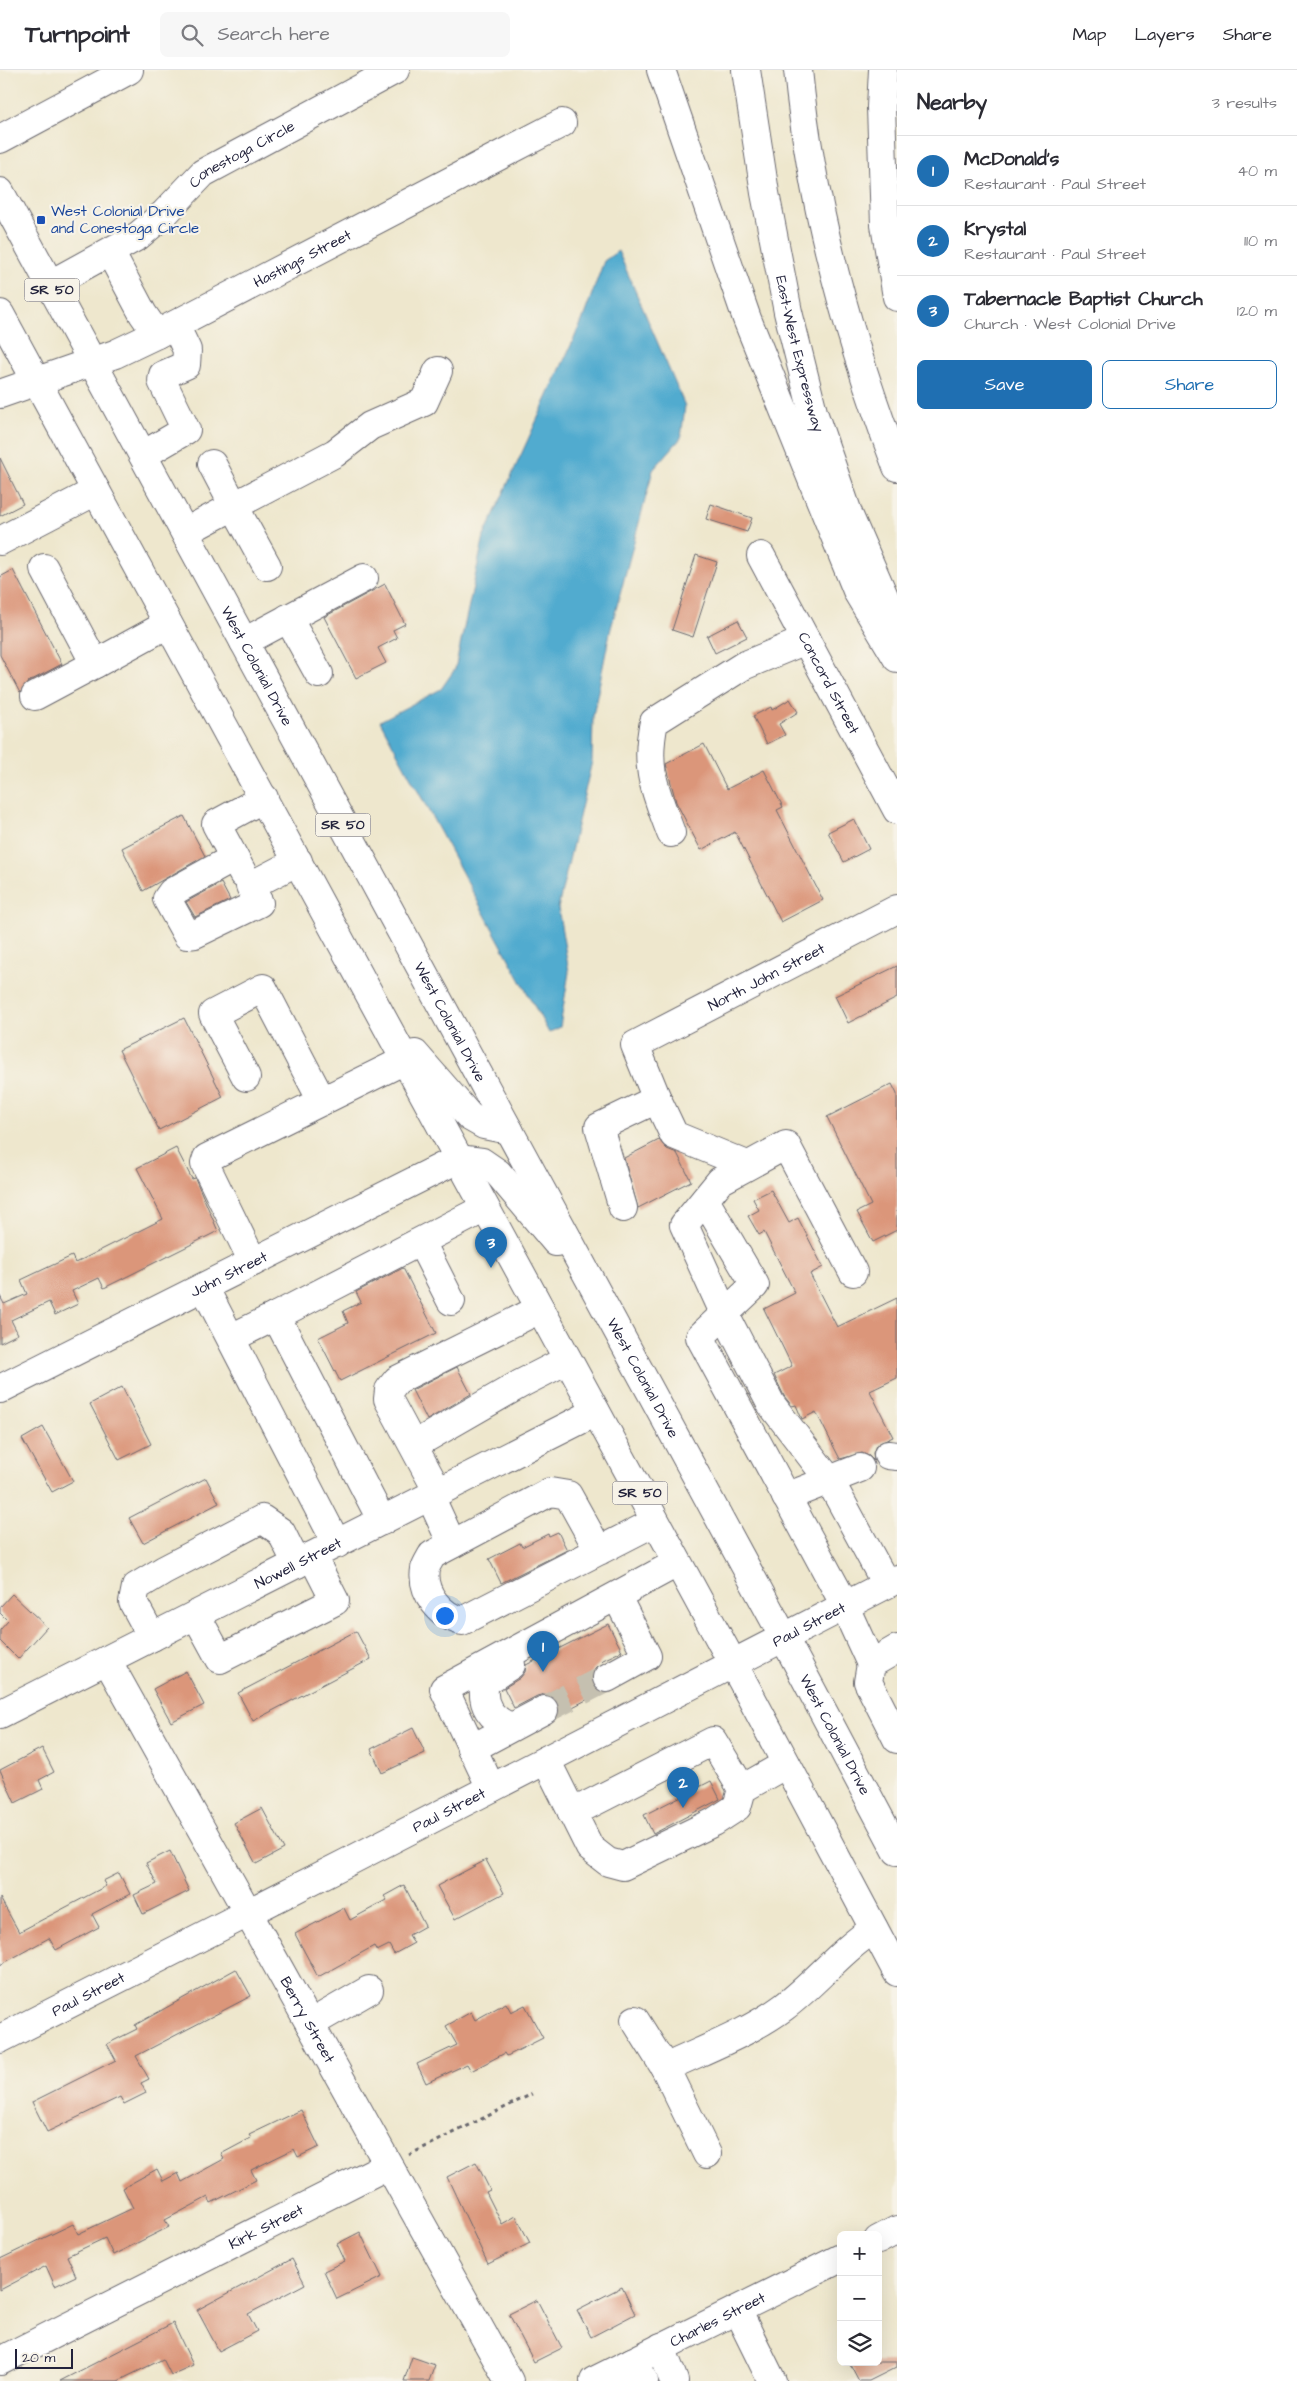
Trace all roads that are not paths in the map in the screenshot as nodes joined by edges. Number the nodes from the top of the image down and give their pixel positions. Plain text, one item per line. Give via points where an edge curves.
1 (129, 70) edge
2 (395, 70) edge
3 (661, 70) edge
4 (746, 70) edge
5 (798, 70) edge
6 (883, 70) edge
7 (562, 123) dead end
8 (0, 139) edge
9 (0, 192) edge
10 (110, 252) junction
11 (50, 285) junction
12 (897, 297) edge
13 (0, 314) edge
14 (166, 330) junction
15 (92, 362) junction
16 (438, 371) dead end
17 (37, 381) junction
18 (0, 394) edge
19 (143, 455) junction
20 (212, 464) dead end
21 (897, 467) edge
22 (96, 491) junction
23 (234, 506) junction
24 (185, 532) junction
25 (0, 541) edge
26 (761, 556) dead end
27 (267, 566) dead end
28 (44, 568) dead end
29 (364, 578) dead end
30 (288, 618) junction
31 (168, 624) junction
32 (897, 626) edge
33 (806, 640) junction
34 (244, 642) junction
35 (897, 658) edge
36 (95, 664) junction
37 (319, 674) dead end
38 (35, 696) dead end
39 (264, 798) junction
40 (897, 810) edge
41 (671, 833) dead end
42 (234, 858) junction
43 (298, 861) junction
44 (250, 886) junction
45 (897, 909) edge
46 (382, 1015) junction
47 (405, 1060) junction
48 (246, 1077) dead end
49 (657, 1099) junction
50 (322, 1101) junction
51 (509, 1130) junction
52 (458, 1159) junction
53 (748, 1165) junction
54 (705, 1200) junction
55 (485, 1208) junction
56 (623, 1208) dead end
57 (421, 1242) junction
58 (253, 1262) junction
59 (853, 1272) dead end
60 (204, 1287) junction
61 (593, 1288) junction
62 (451, 1301) dead end
63 (540, 1310) junction
64 (725, 1315) junction
65 (276, 1316) junction
66 (231, 1338) junction
67 (568, 1360) junction
68 (0, 1389) edge
69 (771, 1404) junction
70 (596, 1412) junction
71 (745, 1420) junction
72 (414, 1446) junction
73 (860, 1468) dead end
74 (830, 1481) junction
75 (434, 1494) junction
76 (786, 1497) junction
77 (382, 1520) junction
78 (655, 1522) junction
79 (337, 1544) junction
80 (452, 1544) junction
81 (598, 1550) junction
82 (305, 1560) junction
83 (677, 1563) junction
84 (891, 1582) edge
85 (617, 1597) junction
86 (845, 1606) junction
87 (196, 1615) junction
88 (550, 1632) junction
89 (152, 1637) junction
90 (784, 1638) junction
91 (897, 1650) edge
92 (107, 1660) junction
93 (732, 1664) junction
94 (871, 1664) junction
95 (606, 1678) tunnel mouth
96 (544, 1710) tunnel mouth
97 (0, 1714) edge
98 (511, 1728) junction
99 (897, 1740) edge
100 (472, 1749) junction
101 (546, 1760) junction
102 (786, 1764) junction
103 (491, 1788) junction
104 (742, 1789) junction
105 (572, 1813) junction
106 (897, 1851) edge
107 (250, 1912) junction
108 (874, 1929) junction
109 (897, 1972) edge
110 (369, 1990) dead end
111 (635, 2020) dead end
112 (310, 2024) junction
113 (0, 2039) edge
114 (665, 2068) junction
115 (707, 2154) dead end
116 (388, 2165) junction
117 (897, 2230) edge
118 (882, 2238) edge
119 (837, 2260) edge
120 (737, 2310) junction
121 (661, 2348) junction
122 (0, 2361) edge
123 (638, 2372) edge
124 (509, 2381) edge
125 (594, 2381) edge
126 (674, 2381) edge
127 (772, 2381) edge

1 - 8 main road
2 - 10 main road, Conestoga Circle via 203,173 164,214 138,236
3 - 35 main road via 746,319 858,593
4 - 32 main road, East-West Expressway via 788,312 813,412 849,516
5 - 21 main road via 817,195 843,303 880,424
6 - 12 main road via 885,225
7 - 14 main road, Hastings Street
9 - 11 main road, West Colonial Drive / SR 50
10 - 11 main road, Conestoga Circle
10 - 14 main road via 143,314
11 - 15 main road, West Colonial Drive / SR 50
13 - 17 main road, SR 50
14 - 15 main road, Hastings Street
14 - 19 main road via 187,350 186,365 163,375 162,382 186,430
15 - 17 main road, Hastings Street
15 - 19 main road, West Colonial Drive / SR 50
16 - 23 main road via 424,402 370,426 335,453
17 - 18 main road, Hastings Street
17 - 22 main road, SR 50
19 - 24 main road, West Colonial Drive / SR 50
20 - 23 main road
22 - 25 main road
22 - 31 main road, SR 50
23 - 24 main road
23 - 27 main road
24 - 34 main road, West Colonial Drive / SR 50
26 - 33 main road, Concord Street
28 - 36 main road
29 - 30 main road
30 - 34 main road
30 - 37 main road
31 - 36 main road
31 - 39 main road, SR 50
33 - 40 main road, Concord Street
33 - 41 main road via 743,666 654,722 650,740 650,772
34 - 51 main road, West Colonial Drive / SR 50
36 - 38 main road
39 - 42 main road via 216,824
39 - 43 main road, SR 50
42 - 44 main road
42 - 44 main road via 172,892 167,899 187,935 259,903
43 - 44 main road
43 - 46 main road, SR 50
45 - 49 main road, North John Street via 635,1045
46 - 47 main road, SR 50
46 - 51 main road via 470,1117 484,1125
47 - 50 main road
47 - 52 main road, SR 50
48 - 50 main road via 213,1014 263,988
49 - 53 main road via 674,1135
49 - 56 main road via 599,1127
50 - 58 main road via 207,1158 205,1164
51 - 61 main road, West Colonial Drive / SR 50
52 - 55 main road, SR 50
52 - 58 main road, John Street
52 - 61 main road via 482,1162 498,1173
53 - 54 main road via 720,1181
53 - 59 main road via 786,1145
54 - 64 main road via 684,1225
54 - 64 main road via 755,1285
55 - 57 main road
55 - 63 main road, SR 50
57 - 62 main road
57 - 65 main road
58 - 60 main road, John Street
60 - 66 main road
60 - 68 main road, John Street
61 - 90 main road, West Colonial Drive / SR 50
63 - 67 main road, SR 50
63 - 72 main road via 397,1380 389,1390 388,1399
64 - 69 main road
64 - 71 main road via 700,1337
65 - 66 main road
65 - 77 main road
66 - 79 main road
67 - 70 main road, SR 50
67 - 72 main road
69 - 71 main road
69 - 74 main road
70 - 75 main road, Nowell Street
70 - 78 main road, SR 50
71 - 76 main road
72 - 75 main road
73 - 74 main road
74 - 76 main road
74 - 84 main road
75 - 77 main road, Nowell Street
75 - 80 main road
76 - 86 main road
77 - 79 main road, Nowell Street
78 - 81 main road
78 - 83 main road, SR 50
79 - 82 main road, Nowell Street
80 - 81 main road via 550,1492 559,1492 568,1495
80 - 81 main road via 432,1555 425,1569 427,1585 441,1612 462,1621
82 - 87 main road, Nowell Street
82 - 87 main road via 335,1601 220,1658
82 - 89 main road via 281,1532 262,1520 136,1587 133,1602
83 - 85 main road
83 - 93 main road, SR 50
84 - 86 main road, Paul Street
85 - 88 main road
85 - 95 main road via 646,1656
86 - 90 main road, Paul Street
86 - 94 main road
87 - 89 main road, Nowell Street
88 - 98 main road via 526,1655 485,1682 482,1693 489,1711 496,1721
88 - 100 main road via 444,1689
89 - 92 main road, Nowell Street
90 - 93 main road, Paul Street
90 - 106 main road, West Colonial Drive / SR 50
91 - 94 main road
92 - 97 main road, Nowell Street
92 - 107 main road, Berry Street
93 - 101 main road, Paul Street
93 - 102 main road, SR 50
94 - 99 main road via 868,1682
96 - 98 main road
98 - 100 main road
100 - 103 main road
101 - 103 main road, Paul Street
101 - 105 main road
102 - 104 main road
102 - 108 main road, SR 50
103 - 107 main road, Paul Street
104 - 105 main road via 713,1741
104 - 105 main road via 736,1807 714,1822 623,1866 608,1862 590,1848
107 - 112 main road, Berry Street
107 - 113 main road, Paul Street
108 - 109 main road, SR 50
108 - 114 main road via 852,1943 786,2006 758,2024
110 - 112 main road
111 - 114 main road
112 - 116 main road, Berry Street
114 - 115 main road
116 - 122 main road, Kirk Street
116 - 124 main road, Berry Street
117 - 118 main road
119 - 120 main road, Charles Street
120 - 121 main road, Charles Street
120 - 127 main road
121 - 123 main road, Charles Street
121 - 126 main road
123 - 125 main road, Charles Street

